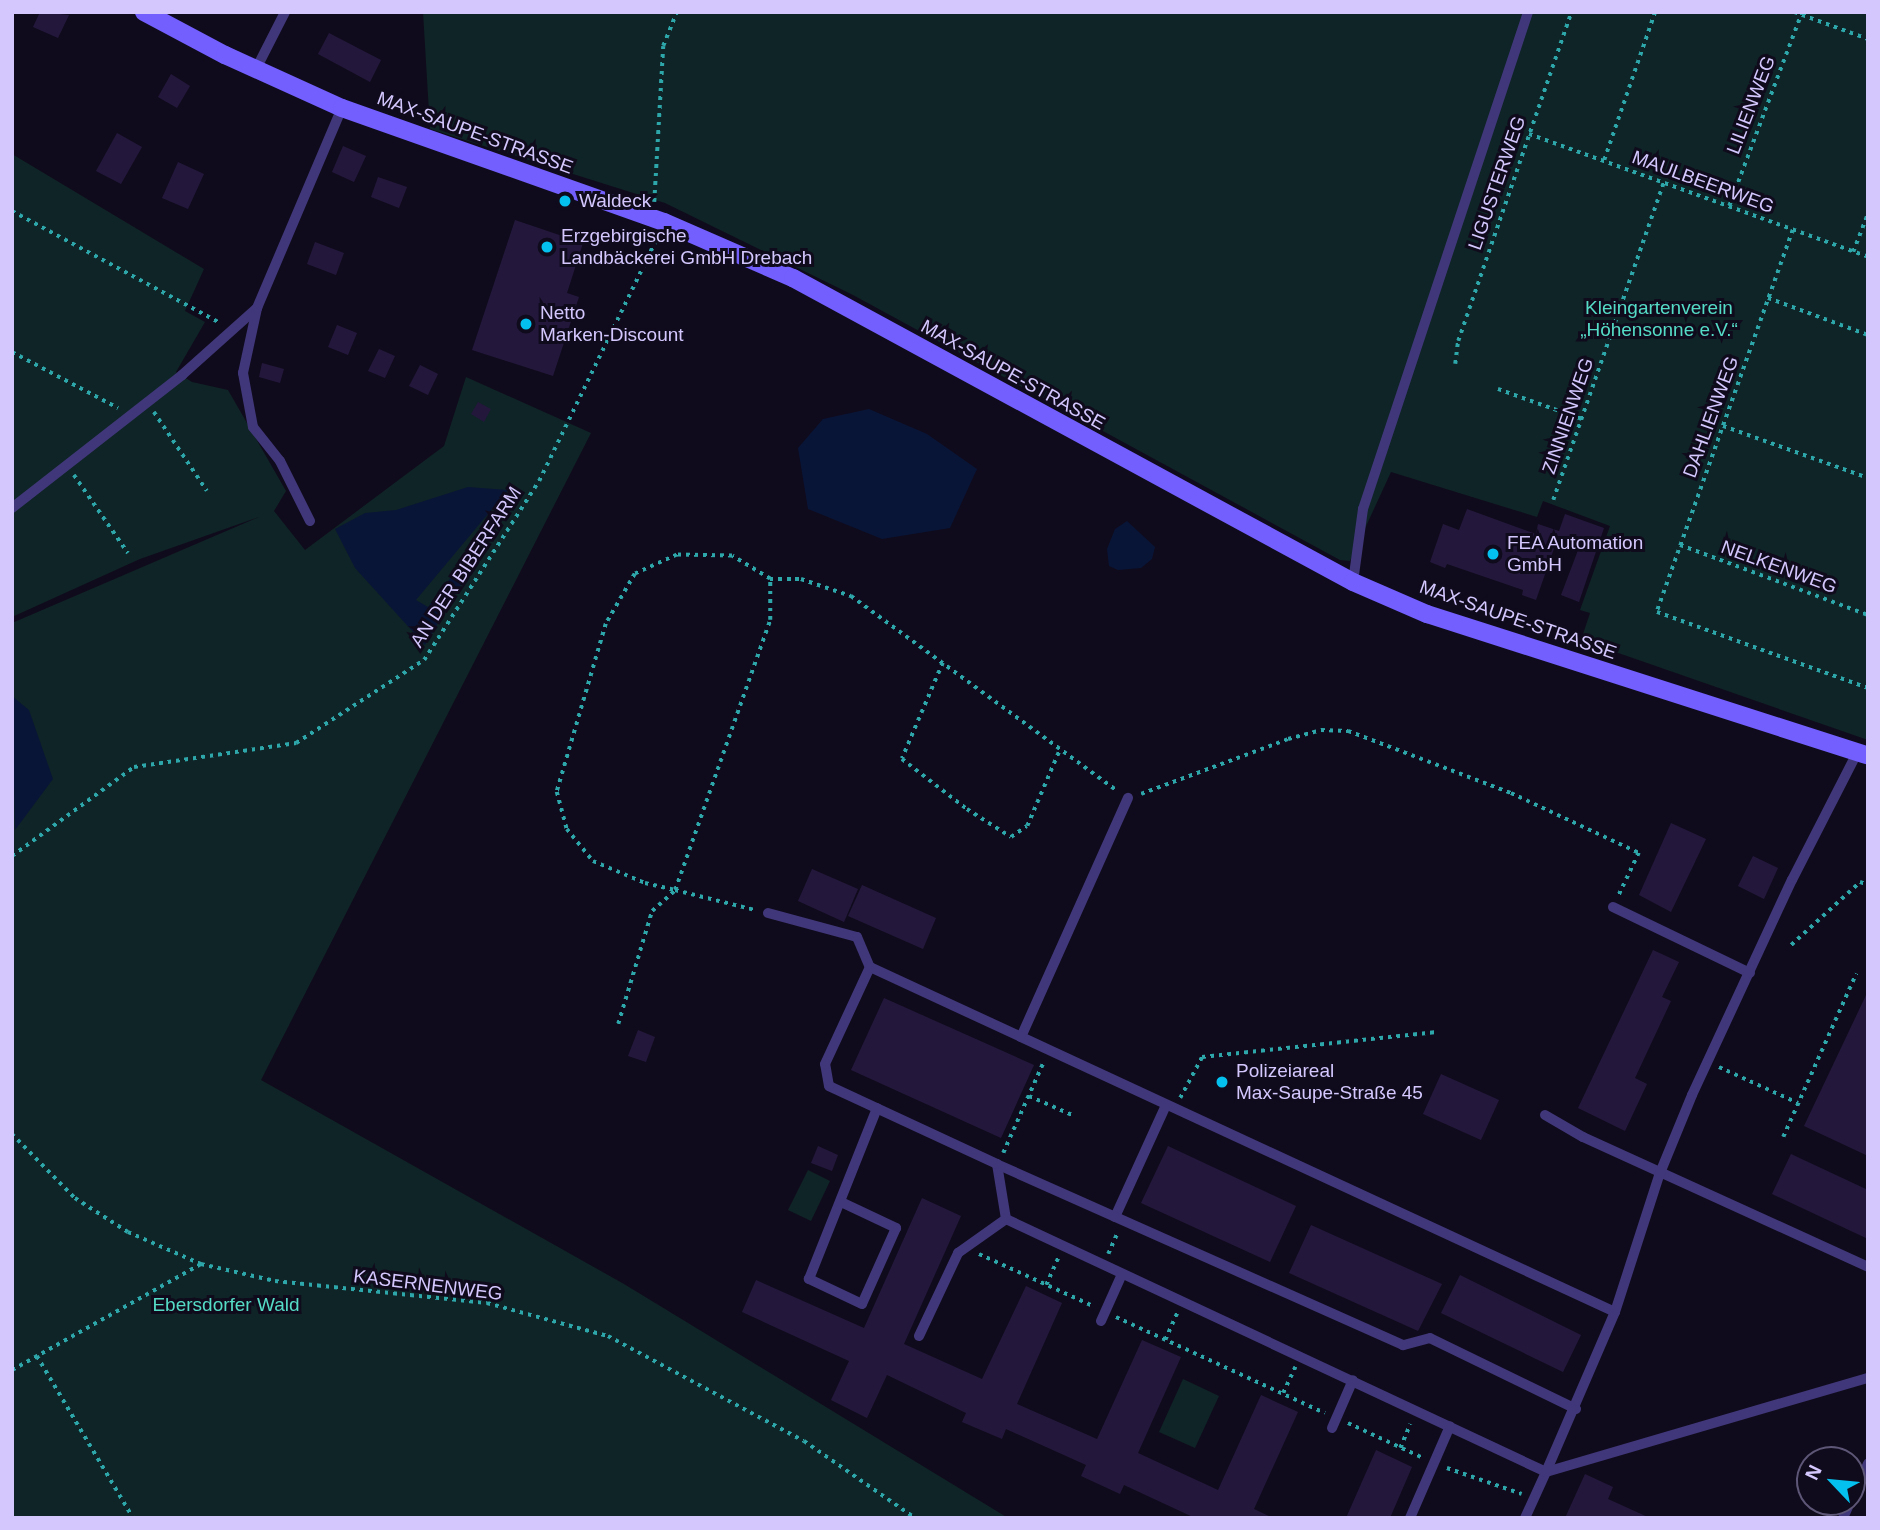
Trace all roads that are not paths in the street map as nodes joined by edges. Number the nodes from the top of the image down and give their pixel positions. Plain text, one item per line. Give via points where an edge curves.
1 (144, 12) edge
2 (285, 12) edge
3 (1528, 12) edge
4 (256, 69) junction
5 (341, 108) junction
6 (257, 308) junction
7 (12, 508) edge
8 (310, 521) dead end
9 (1353, 582) junction
10 (1863, 755) edge
11 (1128, 799) road end
12 (1613, 907) road end
13 (768, 913) road end
14 (870, 967) junction
15 (1750, 972) junction
16 (1021, 1037) junction
17 (1167, 1105) junction
18 (877, 1108) junction
19 (1545, 1115) dead end
20 (998, 1164) junction
21 (1660, 1173) junction
22 (841, 1202) junction
23 (1115, 1217) junction
24 (1006, 1219) junction
25 (1868, 1267) edge
26 (1122, 1274) junction
27 (1615, 1312) junction
28 (1103, 1316) road end
29 (919, 1336) dead end
30 (1868, 1378) edge
31 (1353, 1380) junction
32 (1576, 1409) junction
33 (1334, 1423) road end
34 (1450, 1426) junction
35 (1546, 1472) junction
36 (1410, 1518) edge
37 (1525, 1518) edge

1 - 4 street, MAX-SAUPE-STRASSE
2 - 4 lane
3 - 9 lane via 1363,509
4 - 5 street, MAX-SAUPE-STRASSE
5 - 6 lane
5 - 9 street, MAX-SAUPE-STRASSE via 658,220 793,278
6 - 7 lane
6 - 8 lane via 243,373 253,427 279,461
9 - 10 street, MAX-SAUPE-STRASSE via 1427,614
10 - 15 lane
11 - 16 lane
12 - 15 lane
13 - 14 lane via 856,937
14 - 16 lane
14 - 18 lane via 825,1063 829,1086
15 - 21 lane
16 - 17 lane
17 - 23 lane
17 - 27 lane
18 - 20 lane
18 - 22 lane
19 - 21 lane
20 - 23 lane
20 - 24 lane
21 - 25 lane
21 - 27 lane
22 - 22 lane via 896,1228 862,1304 809,1279
23 - 32 lane via 1403,1345 1430,1338
24 - 26 lane
24 - 29 lane via 958,1253
26 - 28 lane
26 - 31 lane
27 - 32 lane
30 - 35 lane
31 - 33 lane
31 - 34 lane
32 - 35 lane
34 - 35 lane
34 - 36 lane
35 - 37 lane

